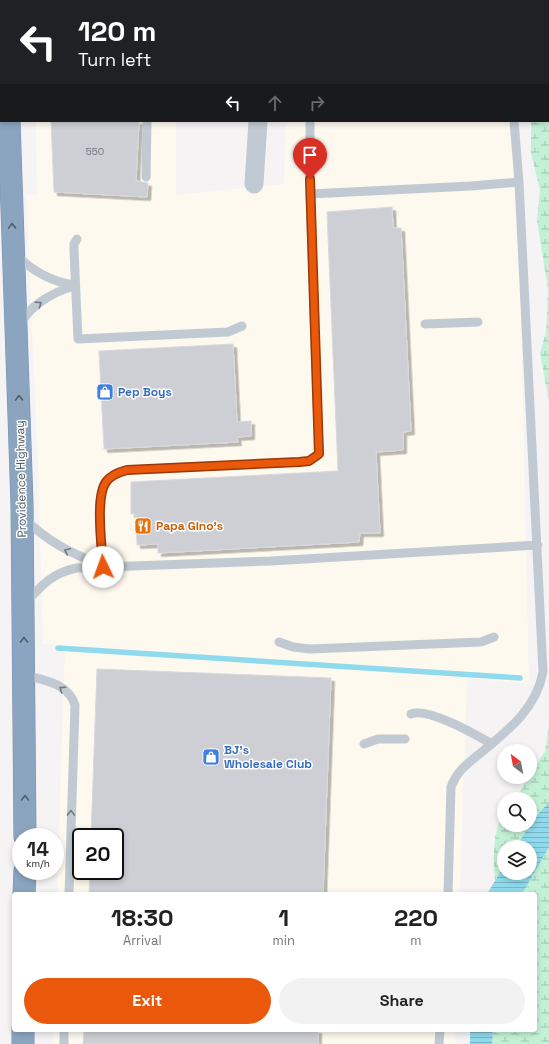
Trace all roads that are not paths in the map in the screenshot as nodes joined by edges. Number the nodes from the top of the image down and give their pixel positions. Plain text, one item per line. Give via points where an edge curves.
1 (9, 122) edge
2 (147, 122) edge
3 (258, 122) edge
4 (310, 122) edge
5 (514, 122) edge
6 (146, 177) dead end
7 (518, 182) junction
8 (254, 184) dead end
9 (310, 194) junction
10 (78, 239) dead end
11 (13, 251) junction
12 (75, 286) junction
13 (478, 322) dead end
14 (424, 324) dead end
15 (242, 326) dead end
16 (16, 334) junction
17 (22, 516) junction
18 (538, 545) junction
19 (103, 567) junction
20 (23, 606) junction
21 (494, 637) dead end
22 (279, 642) dead end
23 (24, 675) junction
24 (411, 714) dead end
25 (405, 739) dead end
26 (364, 744) dead end
27 (492, 744) junction
28 (25, 828) edge
29 (25, 880) edge
30 (24, 892) edge
31 (69, 892) edge
32 (448, 892) edge
33 (23, 1032) edge
34 (64, 1032) edge
35 (440, 1032) edge
36 (23, 1044) edge
37 (64, 1044) edge
38 (439, 1044) edge

11 -> 1 highway, Providence Highway
2 - 6 lane
3 - 8 street
4 - 9 lane
5 - 7 lane
7 - 9 lane
7 - 18 lane
9 - 19 lane via 319,454 309,461 299,462 127,470 117,473 107,480 100,492
10 - 12 lane via 74,244
11 - 12 lane via 32,268 62,283
11 - 16 highway, Providence Highway
12 - 15 lane via 78,339 228,332
16 -> 12 lane via 23,319 34,308 62,290
13 - 14 lane
17 -> 16 highway, Providence Highway
19 -> 17 lane via 50,542
17 - 20 highway, Providence Highway
18 - 19 lane via 271,561
18 - 27 lane via 543,672 541,685 524,714
19 - 20 lane via 77,568 57,574 41,586
23 -> 20 highway, Providence Highway
21 - 22 lane via 481,642 310,649
28 -> 23 highway, Providence Highway
31 -> 23 lane via 75,705 72,696 59,686
24 - 27 lane via 422,713 450,722
25 - 26 lane via 378,739
27 - 32 lane via 455,775 451,787
29 - 30 highway
33 - 36 highway
34 - 37 lane
35 - 38 lane

